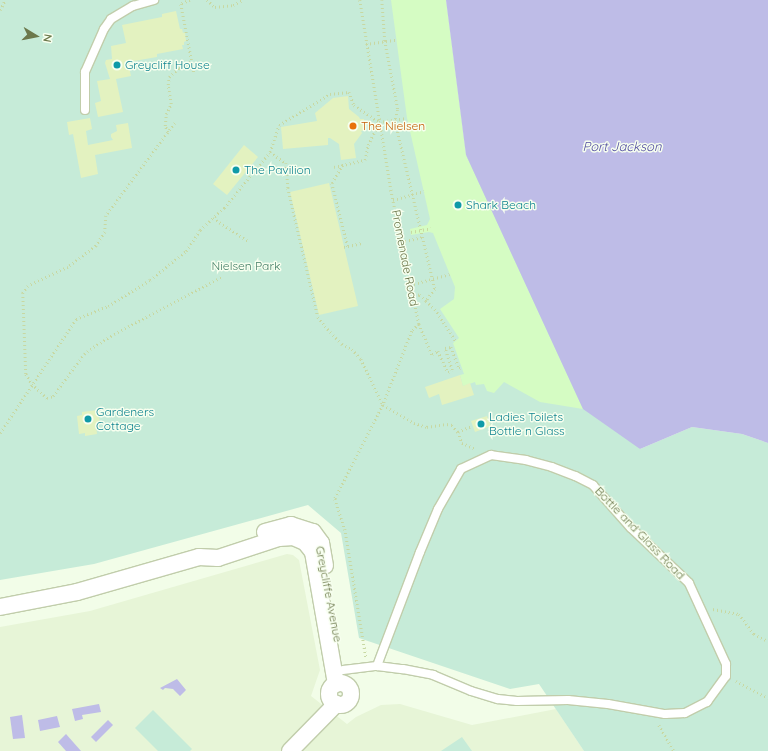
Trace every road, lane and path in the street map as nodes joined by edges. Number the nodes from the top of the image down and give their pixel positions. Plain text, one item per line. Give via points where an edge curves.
1 (5, 0) edge
2 (154, 0) edge
3 (190, 0) edge
4 (207, 0) edge
5 (243, 0) edge
6 (360, 0) edge
7 (382, 0) edge
8 (0, 10) edge
9 (396, 40) dead end
10 (385, 41) junction
11 (366, 44) junction
12 (192, 60) junction
13 (194, 72) dead end
14 (85, 110) dead end
15 (407, 118) dead end
16 (395, 120) junction
17 (379, 122) junction
18 (175, 123) dead end
19 (168, 132) junction
20 (270, 152) junction
21 (343, 165) junction
22 (334, 167) dead end
23 (424, 191) dead end
24 (413, 193) junction
25 (393, 200) junction
26 (213, 218) junction
27 (431, 228) dead end
28 (421, 230) junction
29 (411, 232) dead end
30 (423, 237) junction
31 (248, 241) dead end
32 (401, 242) junction
33 (362, 244) dead end
34 (450, 274) dead end
35 (223, 276) dead end
36 (432, 279) junction
37 (410, 284) junction
38 (412, 296) junction
39 (426, 301) junction
40 (419, 324) junction
41 (456, 341) dead end
42 (461, 367) dead end
43 (32, 384) junction
44 (383, 405) junction
45 (471, 426) dead end
46 (458, 432) junction
47 (0, 434) edge
48 (462, 443) dead end
49 (700, 606) junction
50 (0, 607) edge
51 (768, 641) edge
52 (377, 666) junction
53 (368, 667) junction
54 (726, 676) junction
55 (341, 679) junction
56 (768, 698) edge
57 (652, 712) junction
58 (290, 751) edge
59 (674, 751) edge

1 - 8 path
2 - 14 lane via 133,6 111,19 104,29 85,72
3 - 12 path via 181,4
4 - 5 path via 215,7 233,5
6 - 11 path, Promenade Road
7 - 10 path
9 - 10 path
10 - 11 path
10 - 16 path via 398,110
11 - 17 path, Promenade Road
12 - 13 path
12 - 19 path via 169,77 171,104 166,114 165,126
15 - 16 path
16 - 17 path
16 - 24 path
17 - 20 path via 354,106 349,92 330,94 279,125
17 - 21 path via 368,145 365,160
17 - 25 path, Promenade Road
18 - 19 path
19 - 43 path via 106,216 105,232 96,246 68,267 28,286 23,293 26,374
20 - 26 path
20 - 44 path via 286,163 288,188 318,316 342,344 352,349 360,359
21 - 22 path
21 - 33 path via 332,183 346,247
23 - 24 path
24 - 25 path
24 - 28 path
25 - 32 path, Promenade Road
26 - 31 path
26 - 43 path via 200,230 186,251 150,280 108,306 76,319
27 - 28 path
28 - 29 path
28 - 30 path
30 - 32 path
30 - 36 path
32 - 37 path, Promenade Road
34 - 36 path
35 - 43 path via 90,348 53,396 46,398
36 - 37 path
36 - 39 path via 435,288
37 - 38 path, Promenade Road
38 - 39 path via 419,295
38 - 40 path, Promenade Road
39 - 41 path
40 - 42 path, Promenade Road via 432,354 438,351 448,372 452,370 446,348 451,347 459,368
40 - 44 path via 412,331
43 - 47 path
44 - 46 path via 414,423 427,427 452,425
44 - 53 path via 335,499 346,529
45 - 46 path
46 - 48 path
49 - 51 path via 740,614 754,634
49 - 52 lane, Bottle and Glass Road via 689,583 631,528 593,485 552,467 491,455 461,469 438,509
49 - 54 lane, Bottle and Glass Road via 726,664
50 - 55 street, Greycliffe Avenue via 77,592 198,558 211,548 291,525 313,532 321,543
52 - 53 lane
52 - 57 lane via 433,675 498,699 568,700
53 - 55 lane
54 - 56 path
54 - 57 lane via 707,702 685,713
55 - 58 street, Greycliffe Avenue via 349,688 350,696 346,703 336,704
57 - 59 path

